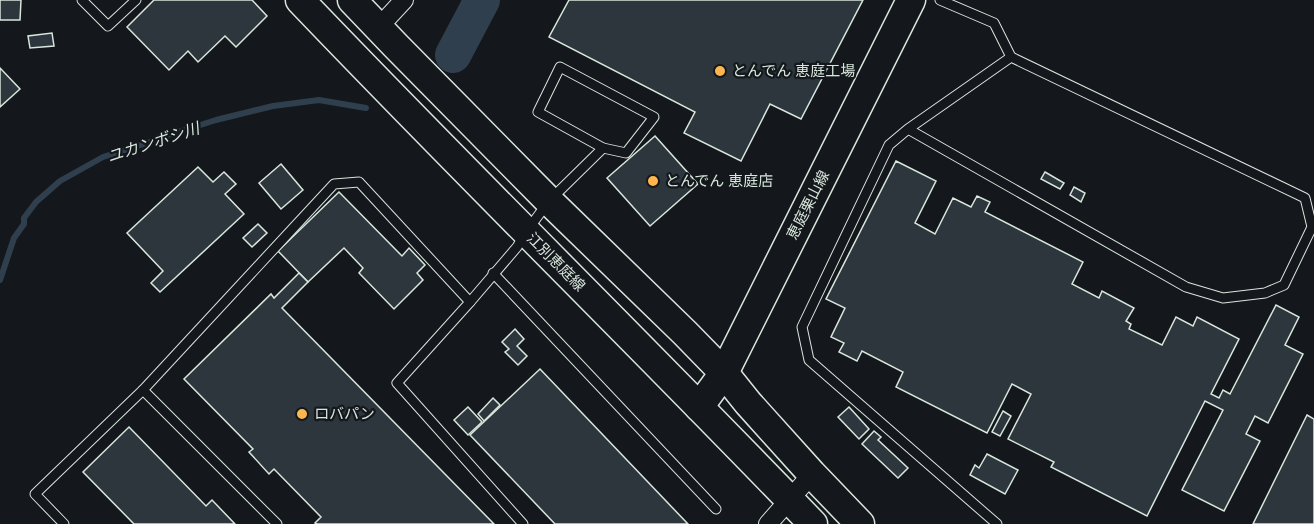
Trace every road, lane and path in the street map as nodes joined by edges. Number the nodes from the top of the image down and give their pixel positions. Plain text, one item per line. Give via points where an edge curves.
1 (82, 0) edge
2 (136, 0) edge
3 (300, 0) edge
4 (352, 0) edge
5 (404, 0) edge
6 (911, 0) edge
7 (940, 0) edge
8 (379, 27) junction
9 (1011, 57) junction
10 (908, 129) junction
11 (603, 148) junction
12 (549, 201) junction
13 (526, 232) junction
14 (493, 273) junction
15 (470, 302) junction
16 (724, 373) junction
17 (143, 390) junction
18 (699, 407) junction
19 (812, 474) junction
20 (790, 500) junction
21 (716, 509) dead end
22 (64, 524) edge
23 (277, 524) edge
24 (523, 524) edge
25 (768, 524) edge
26 (813, 524) edge
27 (860, 524) edge
28 (997, 524) edge

1 - 2 lane via 108,26
3 - 13 main road, 江別恵庭線
4 - 8 main road
5 - 8 street
6 - 16 main road, 恵庭栗山線
7 - 9 lane via 994,23
8 - 12 main road
9 - 10 lane
9 - 10 lane via 1305,198 1312,227 1284,285 1265,293 1222,298 1186,287
10 - 28 lane via 889,145 802,327 809,360
11 - 11 lane via 538,112 561,67 654,117 626,153
11 - 12 lane
12 - 13 lane
12 - 16 main road
13 - 14 lane
13 - 18 main road, 江別恵庭線
14 - 15 lane
14 - 21 lane
15 - 17 lane via 358,182 334,184
15 - 24 lane via 397,383
16 - 18 main road, 恵庭栗山線
16 - 19 main road
17 - 22 lane via 35,494
17 - 23 lane
18 - 20 main road, 江別恵庭線
19 - 20 street
19 - 27 main road
20 - 25 street
20 - 26 main road, 江別恵庭線

